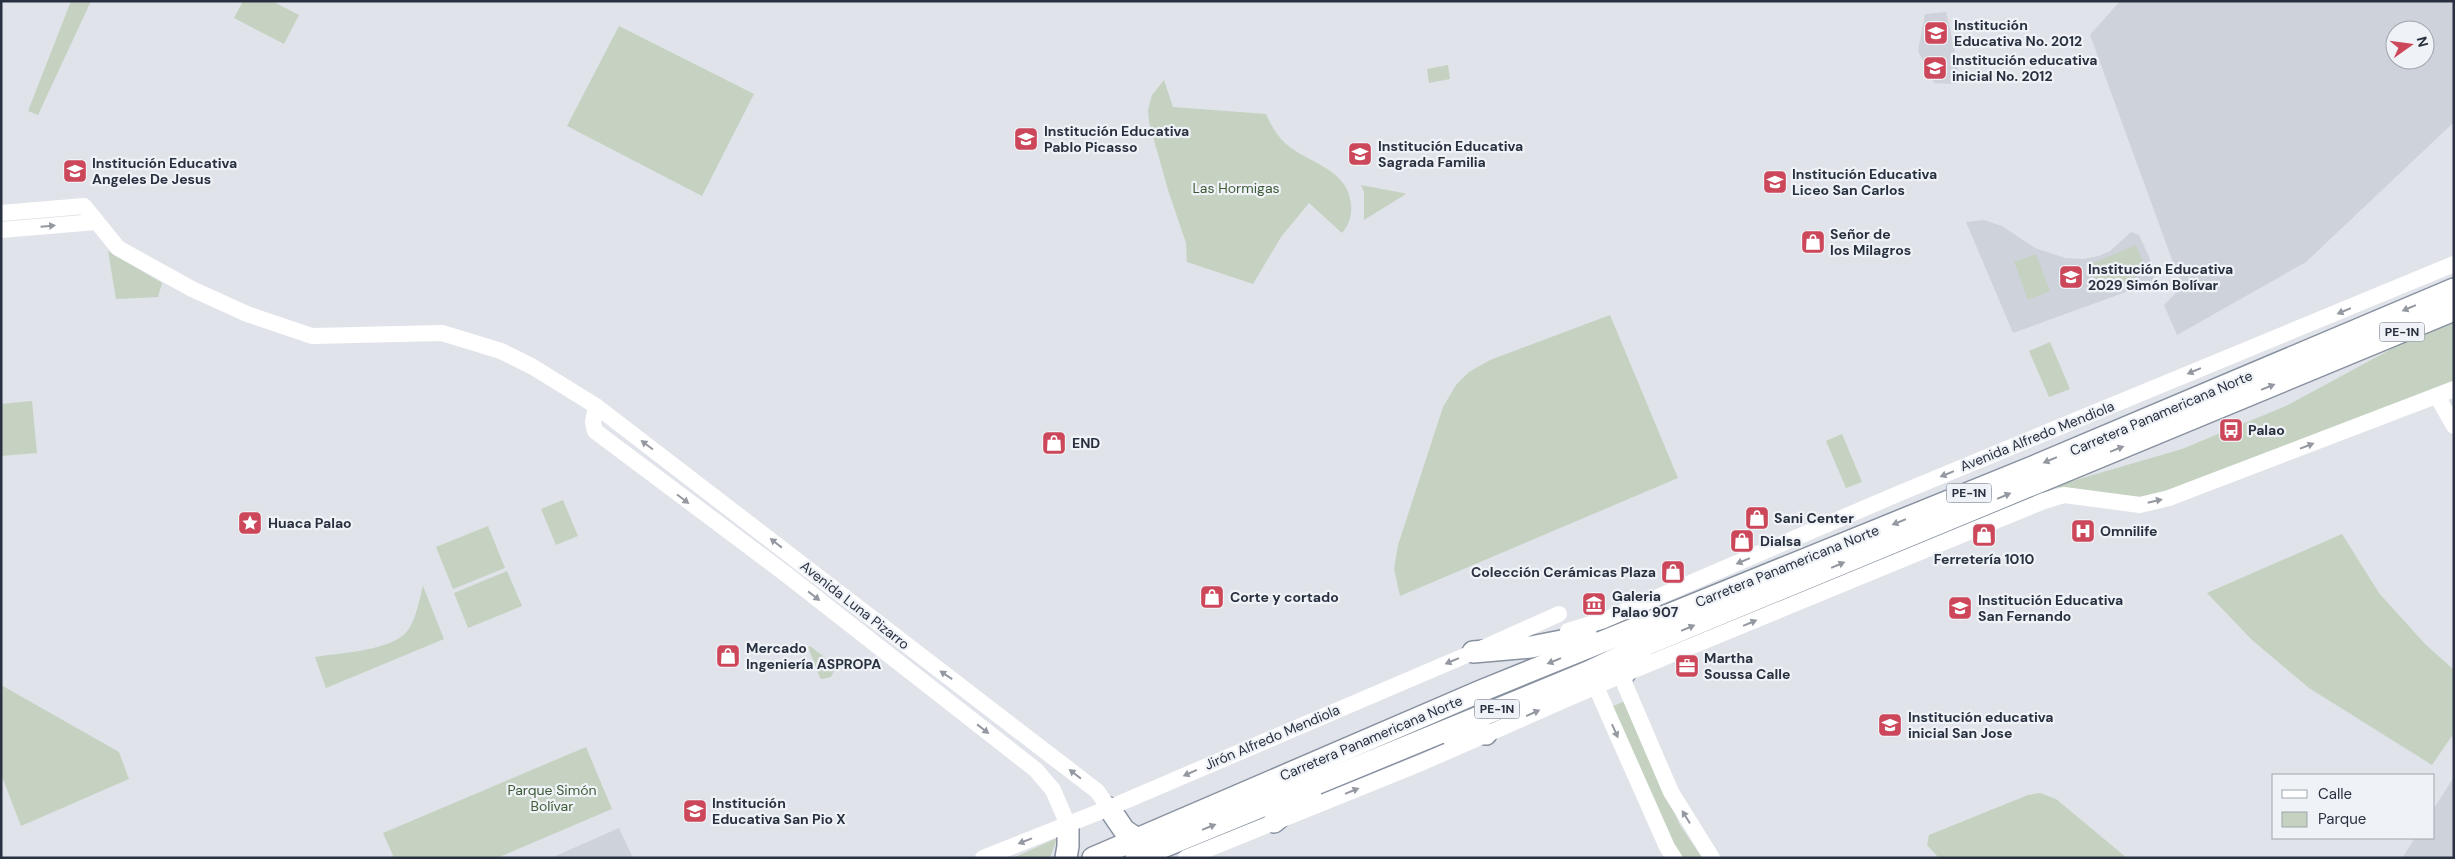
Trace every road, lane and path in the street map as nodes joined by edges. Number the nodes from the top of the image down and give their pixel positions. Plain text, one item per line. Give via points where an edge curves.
1 (1, 213) edge
2 (96, 222) junction
3 (1, 230) edge
4 (2454, 264) edge
5 (2454, 289) edge
6 (2454, 310) edge
7 (2454, 389) edge
8 (2437, 396) junction
9 (596, 406) junction
10 (2454, 426) edge
11 (1669, 613) junction
12 (1559, 614) dead end
13 (1566, 632) joint
14 (1643, 646) junction
15 (1476, 651) junction
16 (1624, 674) junction
17 (1596, 686) junction
18 (1630, 696) junction
19 (1604, 705) junction
20 (1486, 734) junction
21 (1405, 746) junction
22 (1349, 770) junction
23 (1109, 808) junction
24 (1274, 822) junction
25 (1068, 824) junction
26 (1136, 849) edge
27 (983, 858) edge
28 (1066, 858) edge
29 (1093, 858) edge
30 (1186, 858) edge
31 (1674, 858) edge
32 (1712, 858) edge

1 - 2 main road, Avenida Luna Pizarro via 84,206
3 -> 2 main road
2 - 9 main road, Avenida Luna Pizarro via 118,248 192,289 247,314 312,336 442,333 501,351
4 -> 13 main road, Avenida Alfredo Mendiola via 1895,495 1604,620
5 -> 11 highway, Carretera Panamericana Norte / PE-1N via 2027,470
14 -> 6 highway, Carretera Panamericana Norte / PE-1N
7 - 8 main road
8 - 10 main road
16 -> 8 main road via 2044,501 2064,495 2140,504 2170,498
23 -> 9 main road, Avenida Luna Pizarro via 1097,791
9 -> 25 main road, Avenida Luna Pizarro via 595,431 787,575 1036,770 1053,790
11 - 15 highway via 1558,643
11 -> 26 highway, Carretera Panamericana Norte / PE-1N via 1481,691
12 - 15 main road
13 - 15 main road, Jirón Alfredo Mendiola
14 - 16 highway
14 - 21 highway, Carretera Panamericana Norte / PE-1N via 1588,672
15 -> 23 main road, Jirón Alfredo Mendiola
16 - 17 main road
16 - 18 main road
17 - 19 main road
20 -> 17 main road
18 - 19 main road via 1619,697
32 -> 18 main road via 1671,792
19 -> 31 main road
20 - 21 highway via 1473,731 1424,749
24 -> 20 main road
21 - 22 highway, Carretera Panamericana Norte / PE-1N
22 - 24 highway via 1334,786 1295,804
26 -> 22 highway, Carretera Panamericana Norte / PE-1N
23 - 25 main road, Jirón Alfredo Mendiola
23 - 26 highway
24 - 30 main road
25 -> 27 main road, Jirón Alfredo Mendiola
25 - 28 highway
26 - 29 highway, Carretera Panamericana Norte / PE-1N

